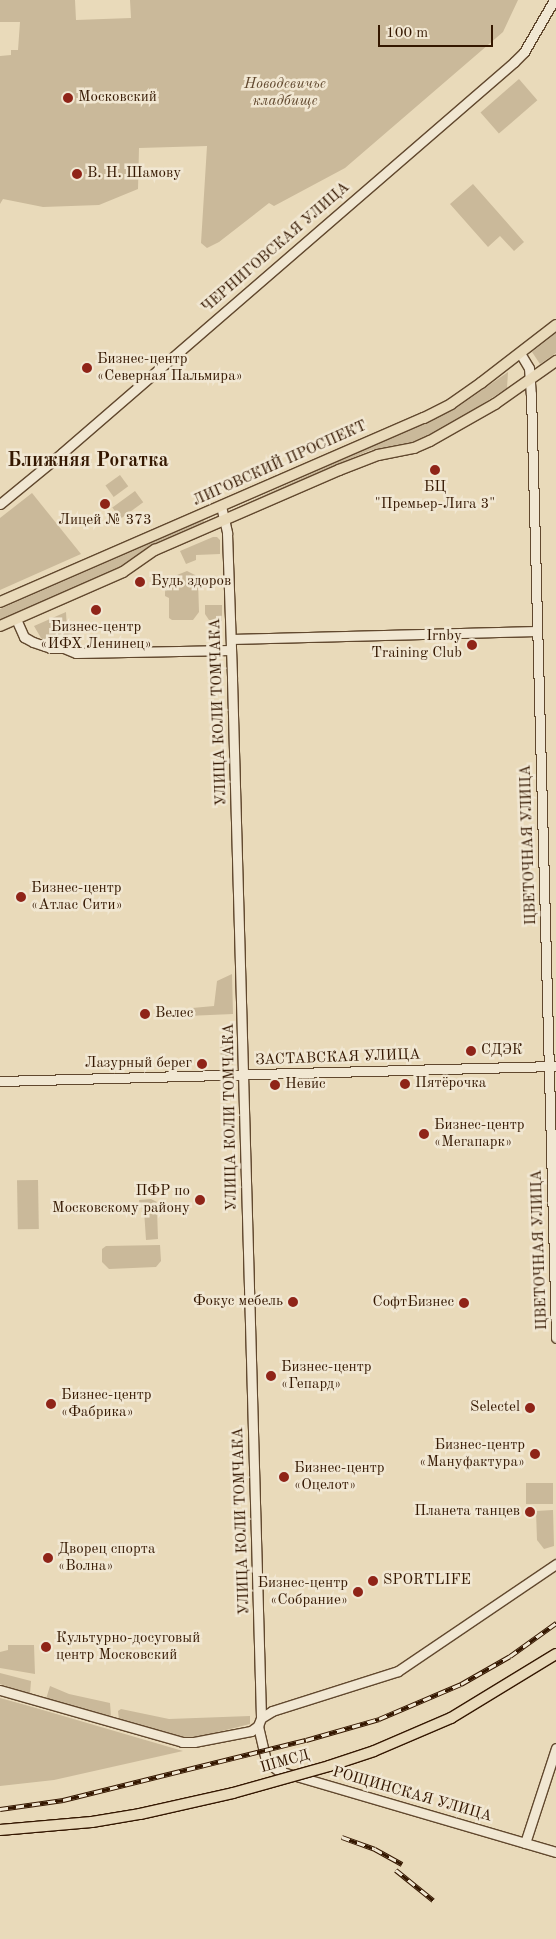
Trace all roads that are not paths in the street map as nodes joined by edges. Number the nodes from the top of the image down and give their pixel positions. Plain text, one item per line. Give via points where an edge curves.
1 (554, 0) edge
2 (556, 325) edge
3 (520, 353) junction
4 (556, 361) edge
5 (530, 380) junction
6 (0, 504) edge
7 (221, 506) junction
8 (225, 520) junction
9 (0, 602) edge
10 (16, 619) junction
11 (0, 626) edge
12 (537, 631) junction
13 (231, 639) junction
14 (231, 650) junction
15 (552, 1066) edge
16 (243, 1074) junction
17 (0, 1082) edge
18 (556, 1338) edge
19 (556, 1564) edge
20 (556, 1654) edge
21 (556, 1661) edge
22 (0, 1690) edge
23 (260, 1722) junction
24 (556, 1748) edge
25 (0, 1831) edge
26 (526, 1843) junction
27 (556, 1852) edge

1 - 6 street, ЧЕРНИГОВСКАЯ УЛИЦА via 524,52 514,62
2 - 3 main road, ЛИГОВСКИЙ ПРОСПЕКТ
3 - 5 street, ЦВЕТОЧНАЯ УЛИЦА via 529,368
3 - 7 main road, ЛИГОВСКИЙ ПРОСПЕКТ via 451,404
4 - 5 main road, ЛИГОВСКИЙ ПРОСПЕКТ
5 - 8 main road, ЛИГОВСКИЙ ПРОСПЕКТ via 464,424 430,441 355,463
5 - 12 street, ЦВЕТОЧНАЯ УЛИЦА
7 - 8 street, УЛИЦА КОЛИ ТОМЧАКА
7 - 9 main road, ЛИГОВСКИЙ ПРОСПЕКТ
8 - 10 main road, ЛИГОВСКИЙ ПРОСПЕКТ via 156,550 123,572
8 - 13 street, УЛИЦА КОЛИ ТОМЧАКА
10 - 11 main road, ЛИГОВСКИЙ ПРОСПЕКТ
10 - 14 street via 24,637 32,642 76,653
12 - 13 street
12 - 15 street, ЦВЕТОЧНАЯ УЛИЦА
13 - 14 street, УЛИЦА КОЛИ ТОМЧАКА
14 - 16 street, УЛИЦА КОЛИ ТОМЧАКА
15 - 16 street, ЗАСТАВСКАЯ УЛИЦА
15 - 18 street, ЦВЕТОЧНАЯ УЛИЦА
16 - 17 street, ЗАСТАВСКАЯ УЛИЦА
16 - 23 street, УЛИЦА КОЛИ ТОМЧАКА
19 - 23 street via 398,1671 272,1711
20 - 25 main road, ШМСД, bridge via 451,1718 374,1751 329,1766 233,1793 140,1814
21 - 25 main road, ШМСД, bridge via 454,1721 356,1760 140,1818 44,1830
22 - 23 street via 182,1742 234,1734
23 - 26 street, РОЩИНСКАЯ УЛИЦА via 266,1761 279,1771
24 - 26 street
26 - 27 street, РОЩИНСКАЯ УЛИЦА

